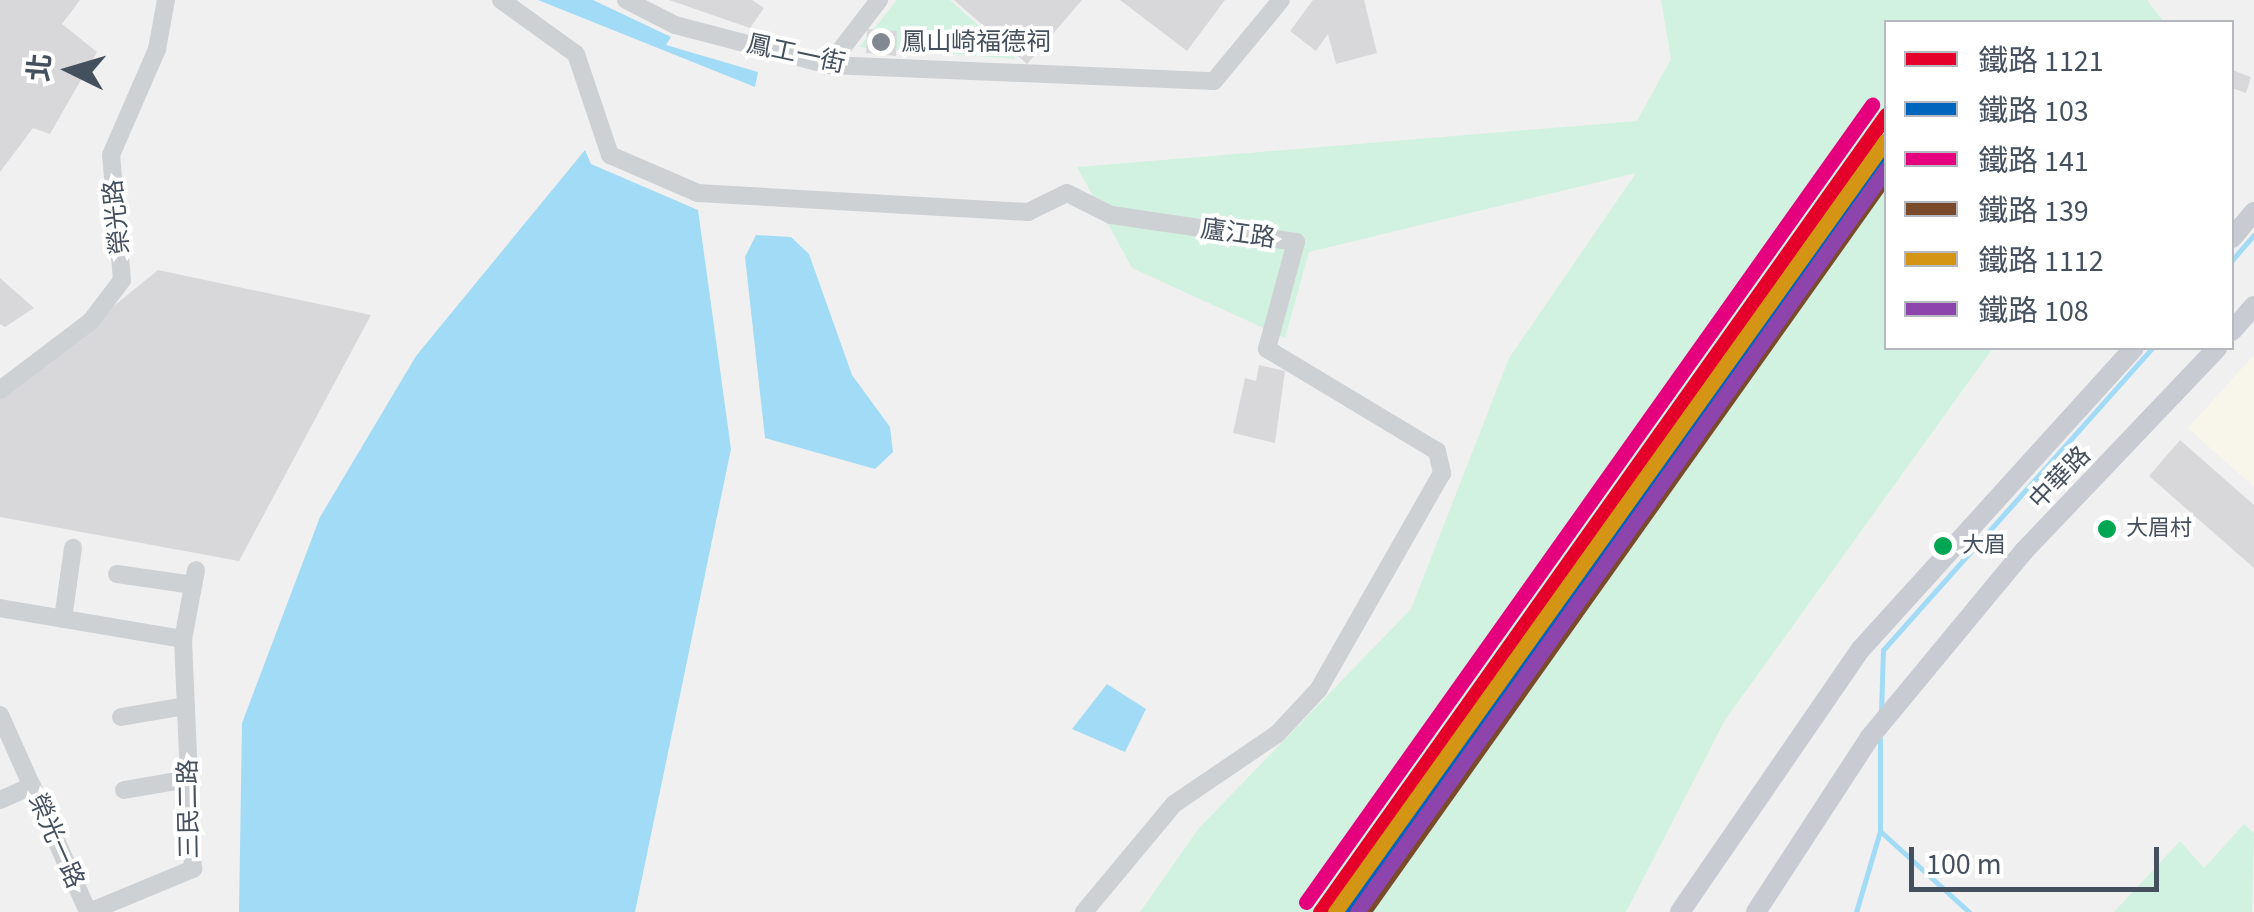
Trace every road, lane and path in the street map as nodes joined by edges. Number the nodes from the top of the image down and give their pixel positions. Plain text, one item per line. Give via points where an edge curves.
1 (166, 0) edge
2 (501, 0) edge
3 (626, 0) edge
4 (879, 0) edge
5 (1280, 0) edge
6 (829, 65) junction
7 (2254, 212) edge
8 (2234, 236) edge
9 (2254, 306) edge
10 (2234, 329) edge
11 (2132, 350) edge
12 (2215, 350) edge
13 (0, 390) edge
14 (73, 548) dead end
15 (117, 574) dead end
16 (0, 608) edge
17 (64, 619) junction
18 (182, 639) junction
19 (186, 706) junction
20 (0, 715) edge
21 (121, 718) dead end
22 (189, 779) junction
23 (32, 786) junction
24 (124, 790) dead end
25 (0, 800) edge
26 (89, 912) edge
27 (1084, 912) edge
28 (1680, 912) edge
29 (1756, 912) edge

1 - 13 street, 榮光路 via 157,49 111,155 122,280 92,322
2 - 27 street, 廬江路 via 576,54 610,155 698,193 1028,212 1068,193 1112,215 1296,242 1266,349 1437,451 1442,473 1320,689 1278,734 1174,804
3 - 6 street, 鳳工一街 via 675,25
4 - 6 street
5 - 6 street, 鳳工一街 via 1214,81
7 - 8 main road
9 - 10 main road
11 - 28 main road, 中華路 via 1861,649
12 - 29 main road, 中華路 via 1870,736
14 - 17 street
15 - 18 street, 三民二路 via 195,577
16 - 17 street
17 - 18 street
18 - 19 street, 三民二路
19 - 21 street
19 - 22 street, 三民二路
20 - 23 street, 榮光一路
22 - 24 street
22 - 26 street, 三民二路 via 193,869
23 - 25 street
23 - 26 street, 榮光一路

